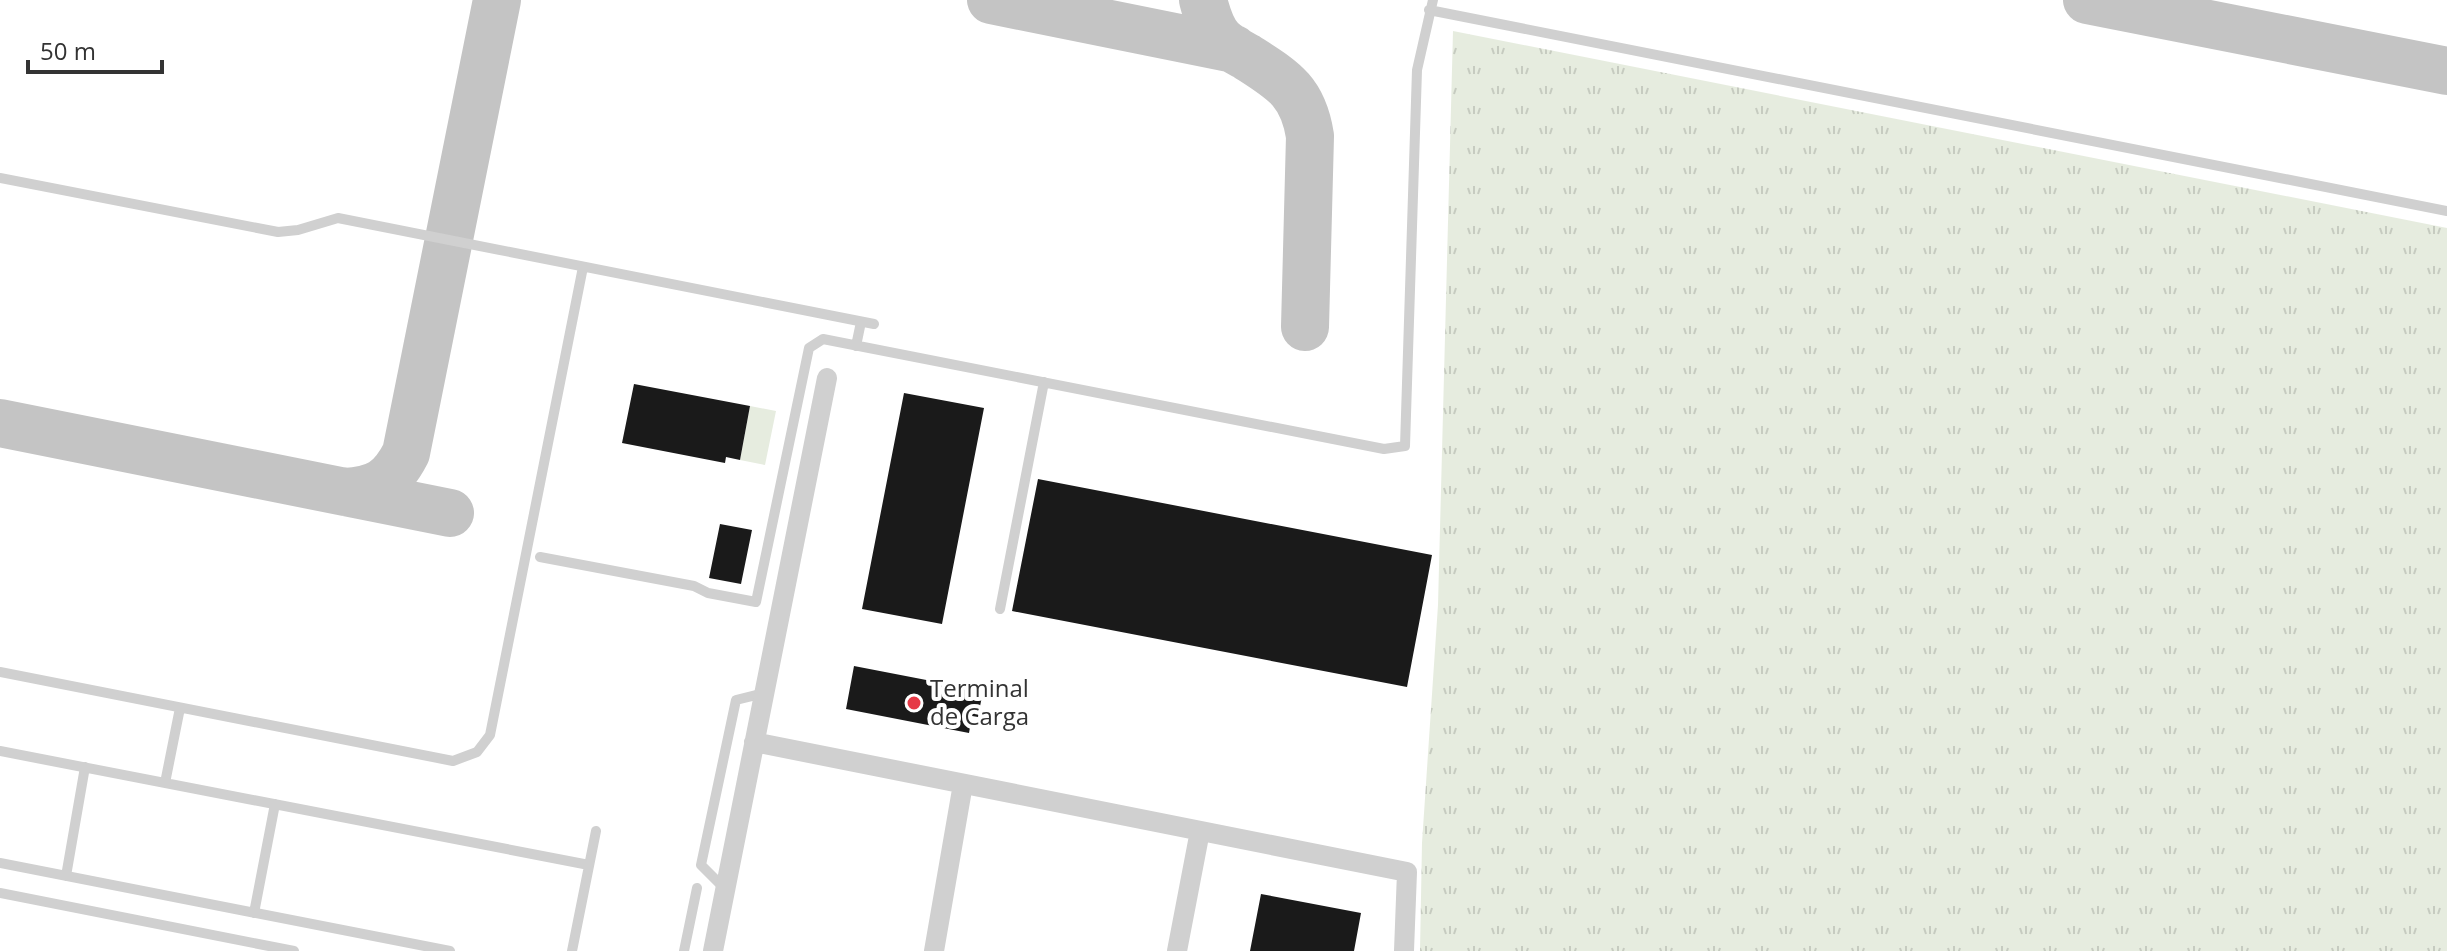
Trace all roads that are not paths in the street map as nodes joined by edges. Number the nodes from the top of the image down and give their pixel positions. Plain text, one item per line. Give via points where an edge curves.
1 (1431, 5) edge
2 (0, 178) edge
3 (2447, 211) edge
4 (583, 267) junction
5 (861, 322) junction
6 (874, 324) dead end
7 (856, 346) junction
8 (827, 378) dead end
9 (1044, 382) junction
10 (540, 557) dead end
11 (1000, 609) dead end
12 (0, 672) edge
13 (764, 693) junction
14 (180, 708) junction
15 (754, 742) junction
16 (0, 751) edge
17 (85, 767) junction
18 (165, 783) junction
19 (963, 784) junction
20 (275, 804) junction
21 (596, 831) dead end
22 (1200, 831) junction
23 (0, 863) edge
24 (589, 865) junction
25 (66, 876) junction
26 (697, 888) dead end
27 (725, 889) junction
28 (0, 893) edge
29 (254, 913) junction
30 (281, 950) edge
31 (294, 951) edge
32 (450, 951) edge
33 (572, 951) edge
34 (684, 951) edge
35 (713, 951) edge
36 (934, 951) edge
37 (1177, 951) edge
38 (1404, 951) edge

1 - 3 lane
1 - 9 lane via 1417,70 1405,446 1384,449
2 - 4 lane via 278,232 338,218
4 - 5 lane
4 - 14 lane via 490,735 477,752 453,761
5 - 6 lane
5 - 7 lane
7 - 9 lane
7 - 10 lane via 823,339 809,348 756,602
8 - 13 street
9 - 11 lane
12 - 14 lane
13 - 15 street
13 - 27 lane via 736,700 701,865
14 - 18 lane
15 - 19 street
15 - 27 street
16 - 17 lane
17 - 18 lane
17 - 25 lane
18 - 20 lane
19 - 22 street
19 - 36 street
20 - 24 lane
20 - 29 lane
21 - 24 lane
22 - 37 street
22 - 38 street via 1407,872
23 - 25 lane
24 - 33 lane
25 - 29 lane
26 - 34 lane
27 - 35 street
28 - 30 lane
29 - 32 lane
30 - 31 lane

